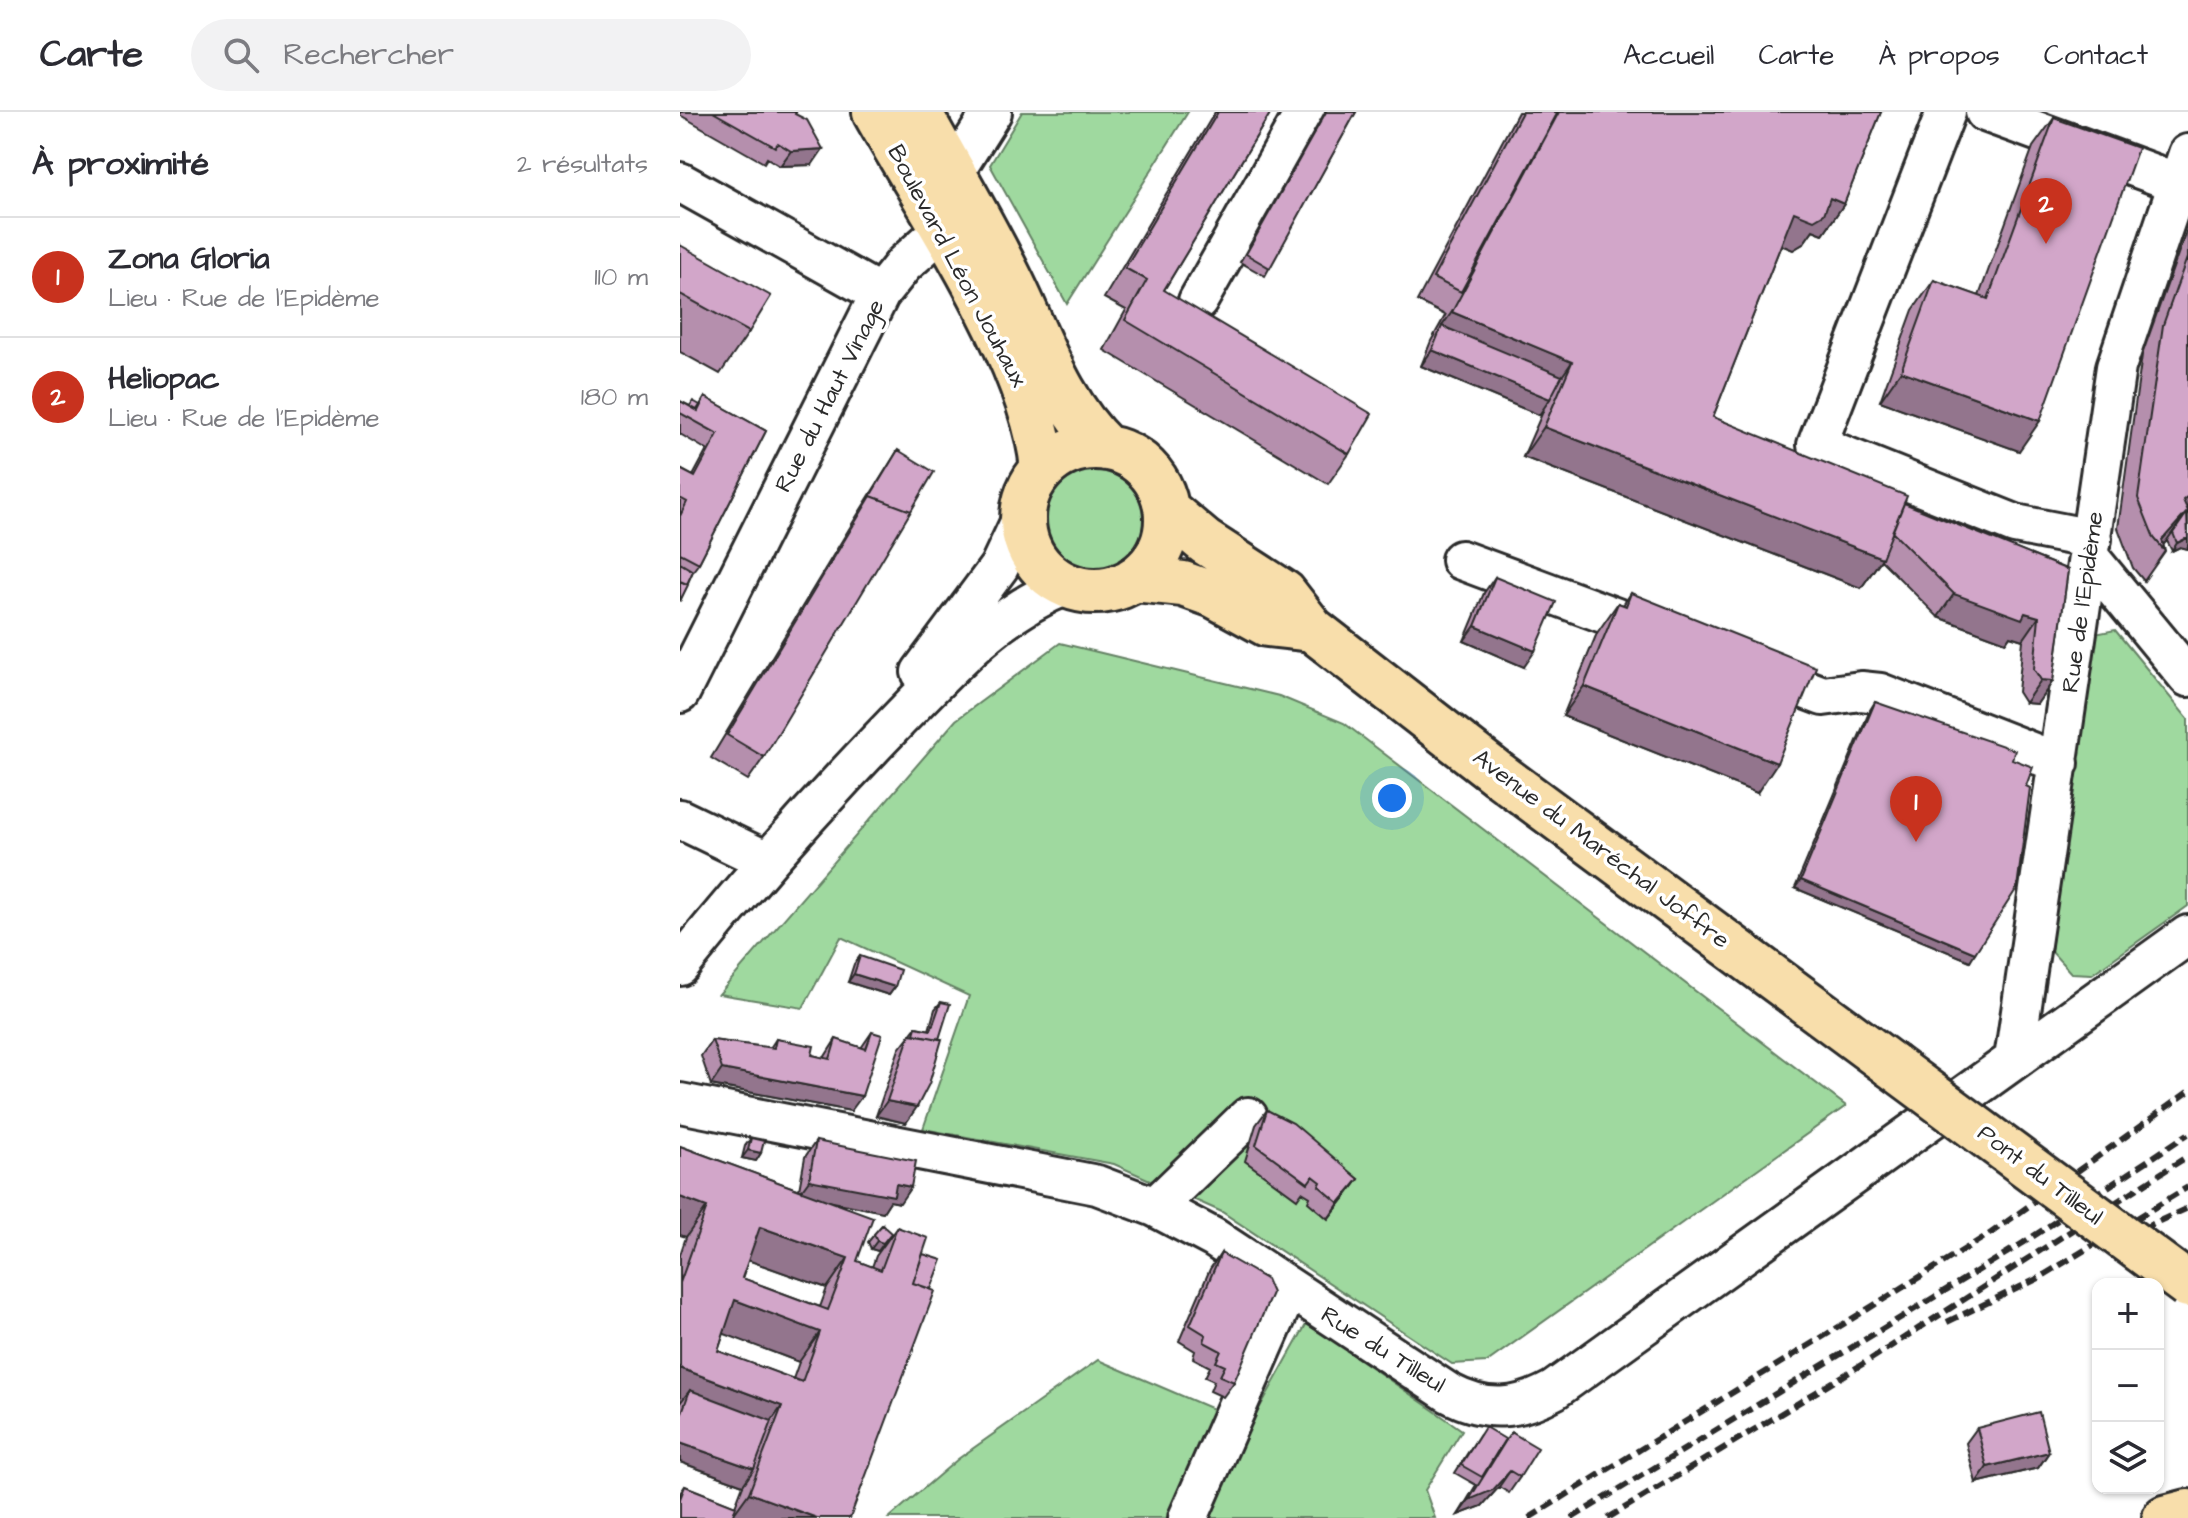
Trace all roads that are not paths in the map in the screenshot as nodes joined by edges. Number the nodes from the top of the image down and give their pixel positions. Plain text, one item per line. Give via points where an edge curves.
1 (875, 112) edge
2 (919, 112) edge
3 (992, 112) edge
4 (1305, 112) edge
5 (1946, 112) edge
6 (1985, 112) edge
7 (2183, 168) edge
8 (953, 174) junction
9 (680, 182) edge
10 (941, 231) junction
11 (880, 294) junction
12 (1198, 301) dead end
13 (1106, 448) junction
14 (1043, 469) junction
15 (1167, 510) junction
16 (1023, 516) junction
17 (2091, 548) junction
18 (1461, 560) dead end
19 (1134, 579) junction
20 (1067, 585) junction
21 (1312, 629) junction
22 (2188, 677) edge
23 (680, 693) edge
24 (2059, 763) junction
25 (843, 776) junction
26 (680, 819) edge
27 (767, 861) junction
28 (2188, 935) edge
29 (680, 966) edge
30 (2014, 1059) junction
31 (1891, 1065) joint
32 (680, 1103) edge
33 (1248, 1117) dead end
34 (1155, 1207) junction
35 (2188, 1285) edge
36 (1289, 1288) junction
37 (2188, 1512) edge
38 (1188, 1518) edge
39 (2165, 1518) edge

1 - 10 main road, Boulevard Léon Jouhaux
2 - 8 main road, Boulevard Léon Jouhaux
3 - 8 street
4 - 12 street
5 - 17 street via 1817,445 2015,524
6 - 7 street
7 - 17 street, Rue de l'Epidème via 2116,367
8 - 10 street
8 - 13 main road, Boulevard Léon Jouhaux via 1066,398
9 - 11 street
10 - 11 street, Rue du Haut Vinage
10 - 14 main road, Boulevard Léon Jouhaux via 1020,381 1040,439
11 - 23 street, Rue du Haut Vinage
13 - 14 main road via 1072,451
13 - 15 main road via 1147,468
14 - 16 main road via 1031,486
15 - 19 main road via 1163,544
15 - 21 main road, Avenue du Maréchal Joffre via 1205,542 1284,593
16 - 20 main road via 1035,558
16 - 25 street via 986,587
17 - 22 street
17 - 24 street, Rue de l'Epidème
18 - 24 street via 1823,696 1880,693
19 - 20 main road via 1101,591
19 - 21 main road via 1183,584 1267,624
20 - 25 street via 1002,620
21 - 31 main road, Avenue du Maréchal Joffre
24 - 30 street, Rue de l'Epidème
25 - 27 street
26 - 27 street
27 - 29 street
28 - 30 street, Rue du Tilleul
30 - 36 street, Rue du Tilleul via 1554,1390 1525,1403 1500,1409 1467,1402
31 - 35 main road, Pont du Tilleul, bridge
32 - 34 street, Rue du Tilleul via 1097,1185
33 - 34 street
34 - 36 street, Rue du Tilleul
36 - 38 street
37 - 39 main road

